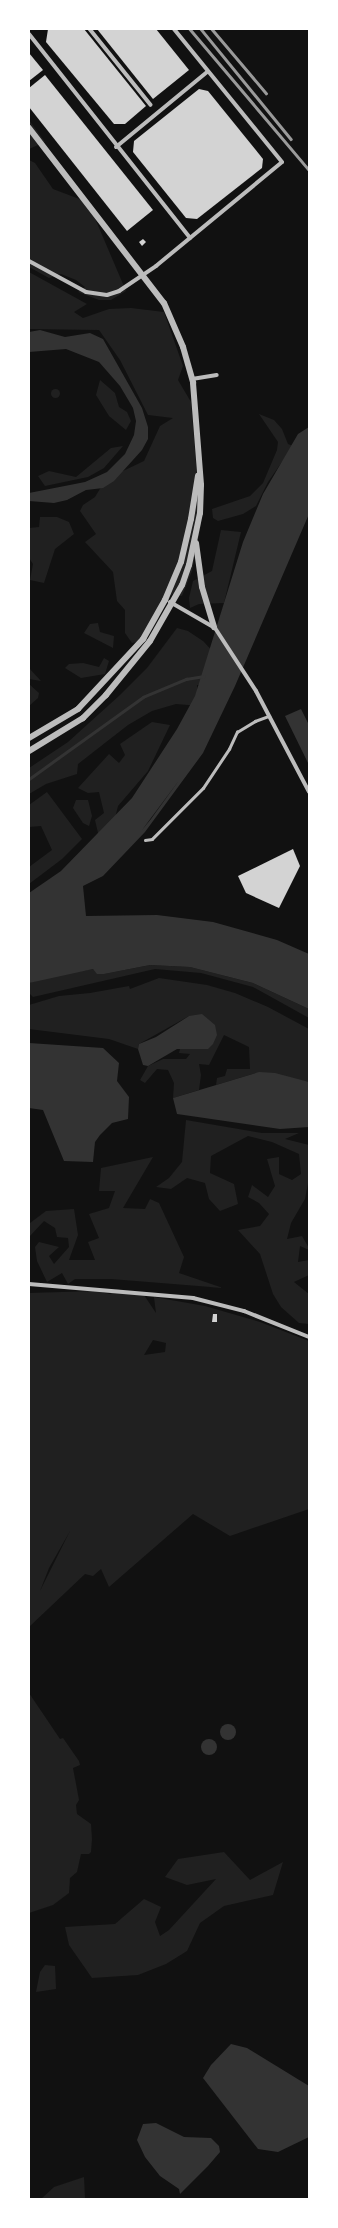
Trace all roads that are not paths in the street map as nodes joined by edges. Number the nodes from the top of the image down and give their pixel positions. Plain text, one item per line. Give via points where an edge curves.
1 (90, 29) edge
2 (174, 29) edge
3 (29, 34) edge
4 (207, 72) junction
5 (151, 105) dead end
6 (29, 128) edge
7 (116, 147) junction
8 (190, 238) junction
9 (29, 261) edge
10 (144, 274) junction
11 (217, 375) dead end
12 (192, 379) junction
13 (199, 455) junction
14 (196, 542) junction
15 (165, 600) junction
16 (172, 604) junction
17 (214, 627) junction
18 (270, 716) junction
19 (29, 738) edge
20 (29, 751) edge
21 (309, 792) edge
22 (145, 840) dead end
23 (29, 1284) edge
24 (309, 1337) edge

1 - 5 street
2 - 4 street
3 - 7 street
4 - 7 street
4 - 8 street via 282,162
6 - 10 street
7 - 8 street
8 - 10 street
9 - 10 street via 77,288 95,294 107,295 119,291
10 - 12 street via 164,302 183,347
11 - 12 street
12 - 13 street
13 - 14 street via 200,513
13 - 15 street via 187,540
14 - 16 street via 182,585
14 - 17 street via 202,587
15 - 16 street
15 - 19 street via 143,639 103,684 78,709
16 - 17 street
16 - 20 street via 150,641 106,695 83,718
17 - 18 street
18 - 21 street
18 - 22 lane via 242,727 203,788 152,839
23 - 24 street via 193,1298 244,1311

